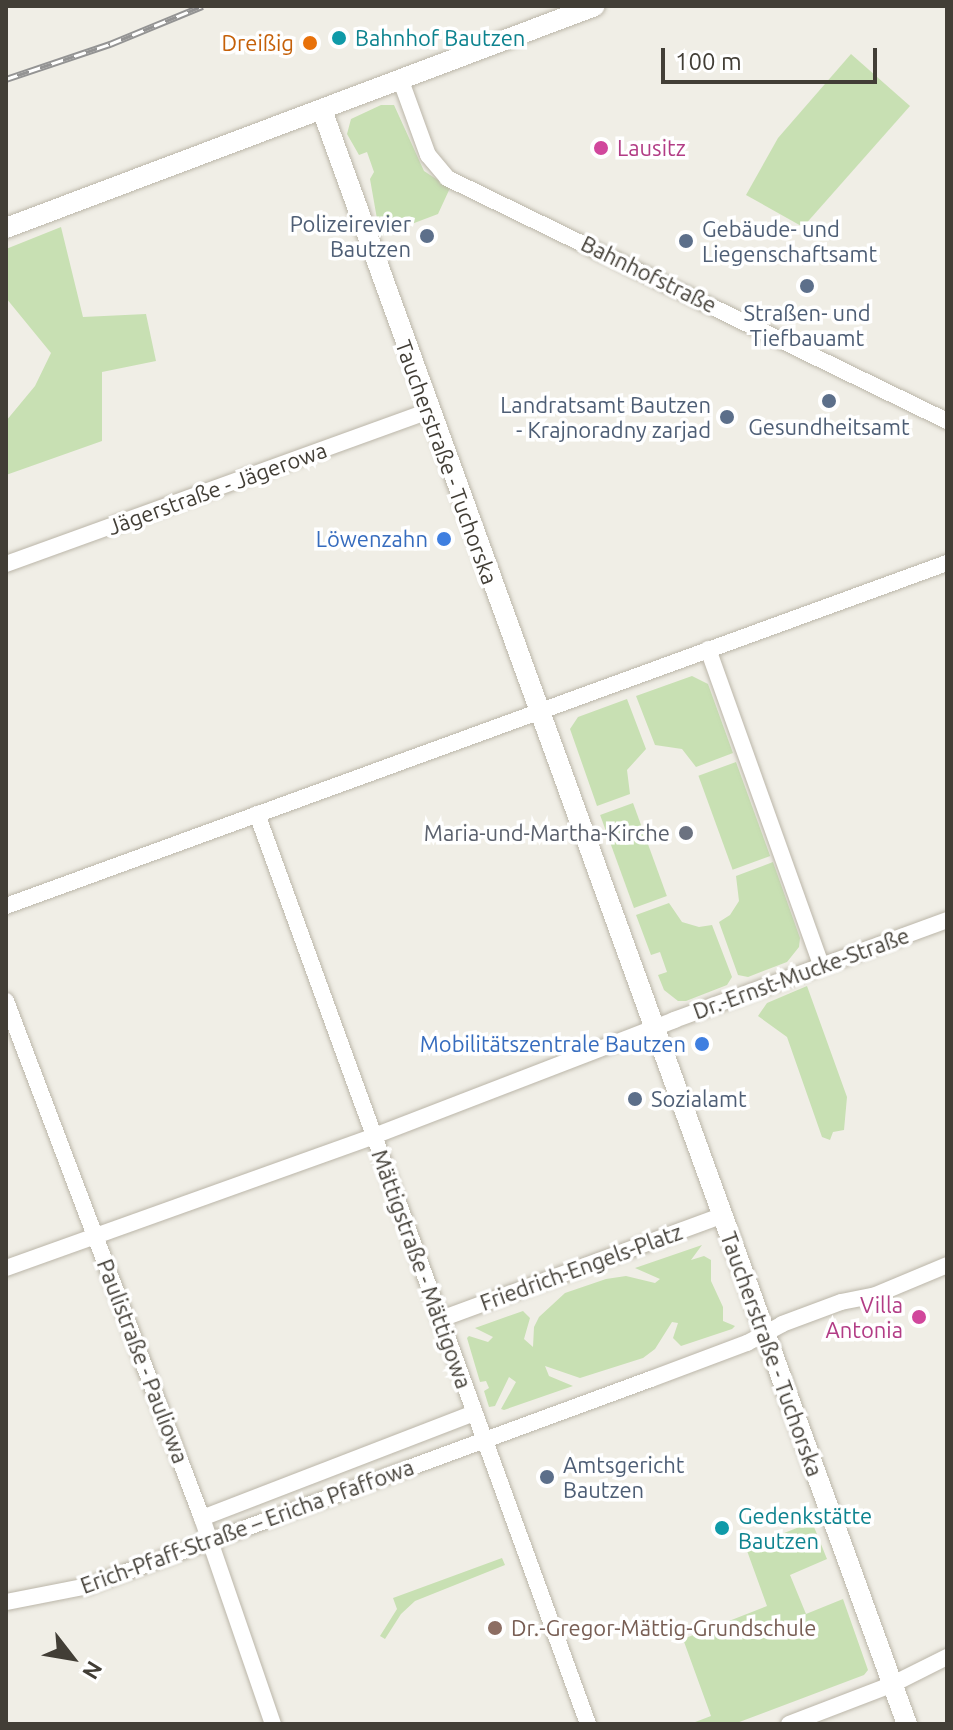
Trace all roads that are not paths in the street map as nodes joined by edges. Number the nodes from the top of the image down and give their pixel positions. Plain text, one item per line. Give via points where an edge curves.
1 (595, 6) edge
2 (401, 81) junction
3 (322, 110) junction
4 (6, 228) edge
5 (428, 411) junction
6 (947, 421) edge
7 (947, 563) edge
8 (6, 564) edge
9 (708, 649) junction
10 (538, 712) junction
11 (257, 814) junction
12 (6, 906) edge
13 (947, 920) edge
14 (821, 965) junction
15 (6, 1001) edge
16 (655, 1027) junction
17 (374, 1136) junction
18 (721, 1216) junction
19 (95, 1236) junction
20 (947, 1265) edge
21 (6, 1268) edge
22 (441, 1319) junction
23 (764, 1332) junction
24 (474, 1413) junction
25 (485, 1440) junction
26 (202, 1518) junction
27 (210, 1541) junction
28 (6, 1602) edge
29 (947, 1657) edge
30 (893, 1684) junction
31 (273, 1724) edge
32 (588, 1724) edge
33 (789, 1724) edge
34 (907, 1724) edge

1 - 2 street
2 - 3 street
2 - 6 street, Bahnhofstraße via 428,155 447,178
3 - 4 street
3 - 5 street, Taucherstraße - Tuchorska
5 - 8 street, Jägerstraße - Jägerowa
5 - 10 street, Taucherstraße - Tuchorska
7 - 9 street
9 - 10 street
9 - 14 street
10 - 11 street
10 - 16 street, Taucherstraße - Tuchorska
11 - 12 street
11 - 17 street, Mättigstraße - Mättigowa
13 - 14 street, Dr.-Ernst-Mucke-Straße
14 - 16 street, Dr.-Ernst-Mucke-Straße
15 - 19 street, Paulistraße - Pauliowa
16 - 17 street, Dr.-Ernst-Mucke-Straße
16 - 18 street, Taucherstraße - Tuchorska
17 - 19 street, Dr.-Ernst-Mucke-Straße
17 - 22 street, Mättigstraße - Mättigowa
18 - 22 street, Friedrich-Engels-Platz
18 - 23 street, Taucherstraße - Tuchorska
19 - 21 street, Dr.-Ernst-Mucke-Straße
19 - 26 street, Paulistraße - Pauliowa
20 - 23 street, Erich-Pfaff-Straße – Ericha Pfaffowa
22 - 24 street, Mättigstraße - Mättigowa
23 - 25 street, Erich-Pfaff-Straße – Ericha Pfaffowa via 747,1343
23 - 30 street, Taucherstraße - Tuchorska
24 - 25 street, Mättigstraße - Mättigowa
24 - 26 street, Erich-Pfaff-Straße – Ericha Pfaffowa
25 - 27 street, Erich-Pfaff-Straße – Ericha Pfaffowa
25 - 32 street, Mättigstraße - Mättigowa
26 - 27 street, Paulistraße - Pauliowa
27 - 28 street, Erich-Pfaff-Straße – Ericha Pfaffowa via 88,1586
27 - 31 street, Paulistraße - Pauliowa
29 - 30 street
30 - 33 street
30 - 34 street, Taucherstraße - Tuchorska

